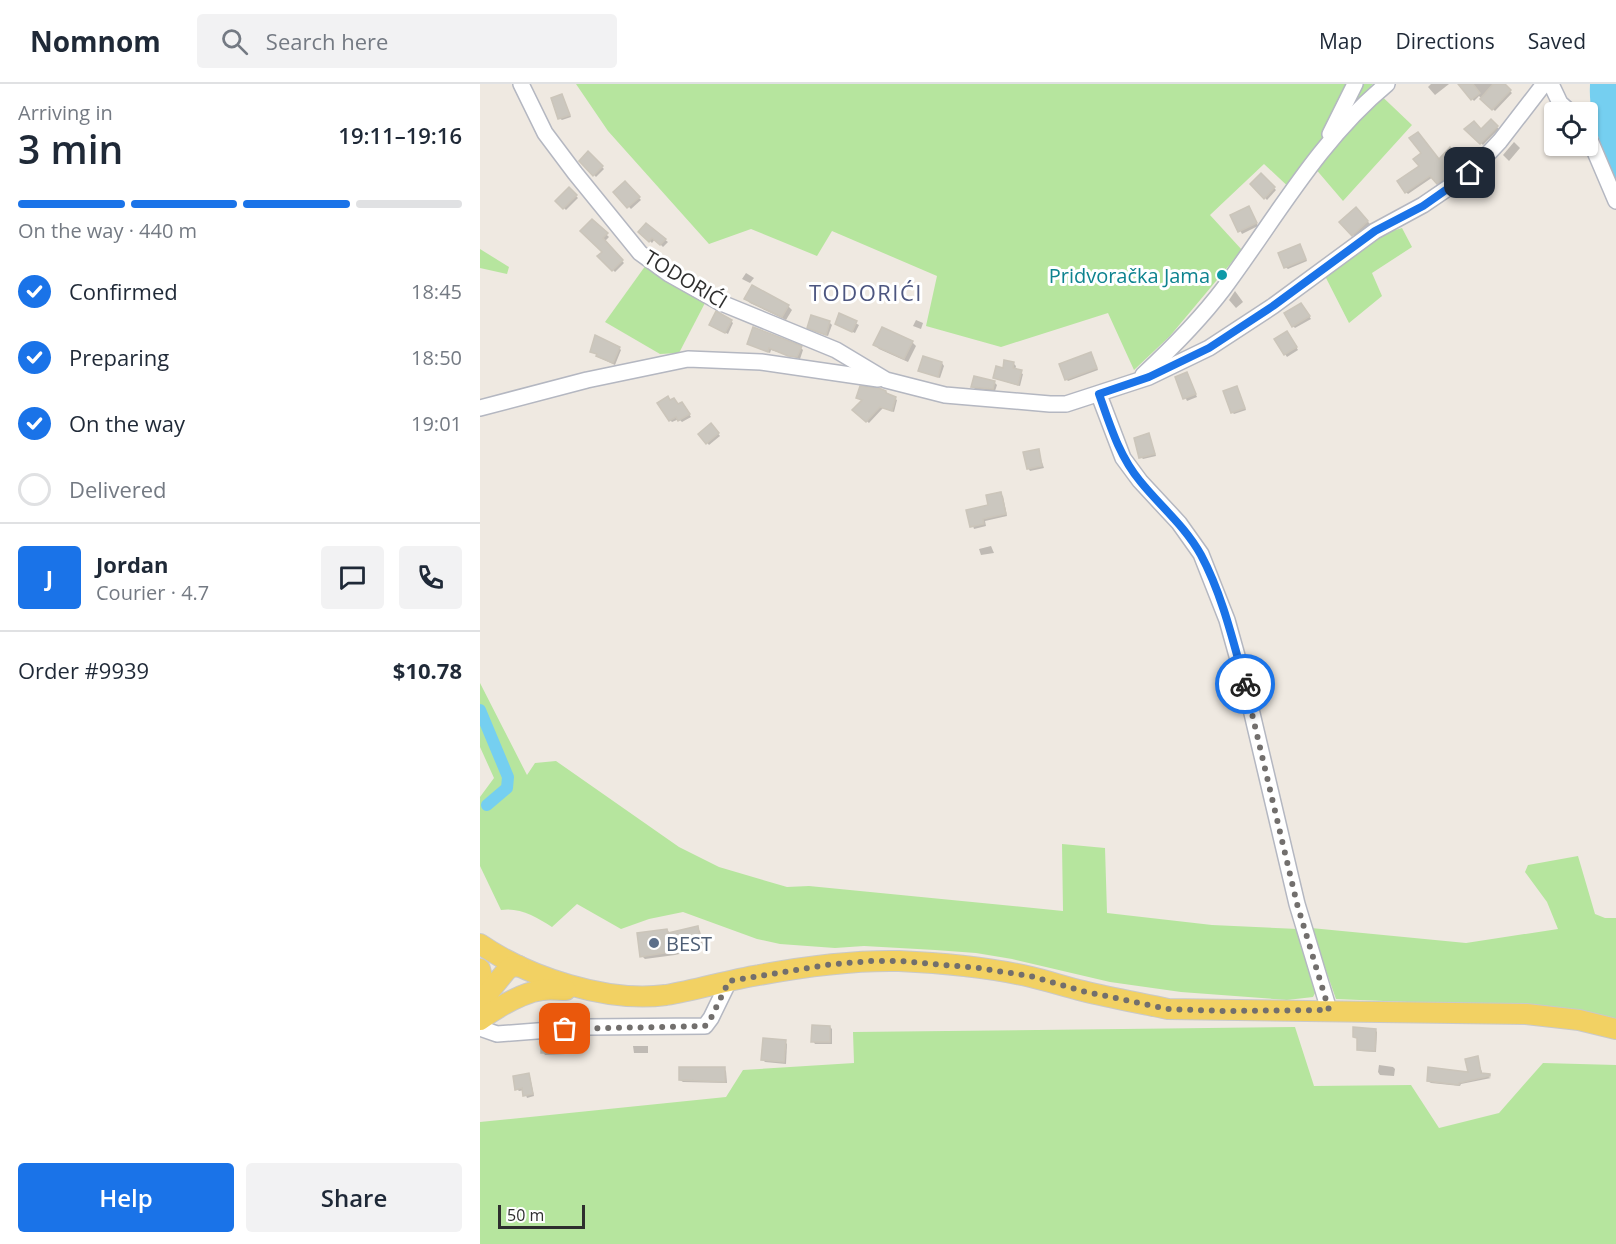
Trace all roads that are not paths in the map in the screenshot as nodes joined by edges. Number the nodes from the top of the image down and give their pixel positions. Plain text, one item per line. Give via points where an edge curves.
1 (520, 84) edge
2 (1355, 84) edge
3 (1387, 84) edge
4 (1544, 84) edge
5 (1551, 84) edge
6 (1560, 102) edge
7 (1322, 150) junction
8 (1597, 156) edge
9 (1616, 201) edge
10 (886, 380) junction
11 (1137, 381) junction
12 (1099, 394) junction
13 (480, 408) edge
14 (480, 944) edge
15 (519, 966) junction
16 (480, 969) edge
17 (729, 981) junction
18 (587, 989) junction
19 (484, 1009) edge
20 (1329, 1010) junction
21 (480, 1028) edge
22 (1616, 1029) edge

1 - 10 street, TODORIĆI via 545,133 640,254 719,302 836,350
2 - 7 street
3 - 7 street
4 - 11 street, TODORIĆI via 1470,173 1423,206 1375,231 1209,348
5 - 6 street
7 - 11 street via 1222,290 1179,341
8 - 9 street
10 - 12 street, TODORIĆI via 945,395 1020,402 1066,404
10 - 13 street, TODORIĆI via 761,362 688,359
11 - 12 street, TODORIĆI
12 - 20 street via 1123,458 1201,554 1227,620 1297,904
14 - 15 main road
15 - 18 main road
15 - 19 main road via 506,971
16 - 19 main road
17 - 18 main road via 665,995 637,996
17 - 20 main road via 826,965 901,961 1030,976 1168,1009
17 - 21 street via 705,1026 588,1027 497,1034
18 - 19 main road via 542,990
20 - 22 main road via 1526,1014

